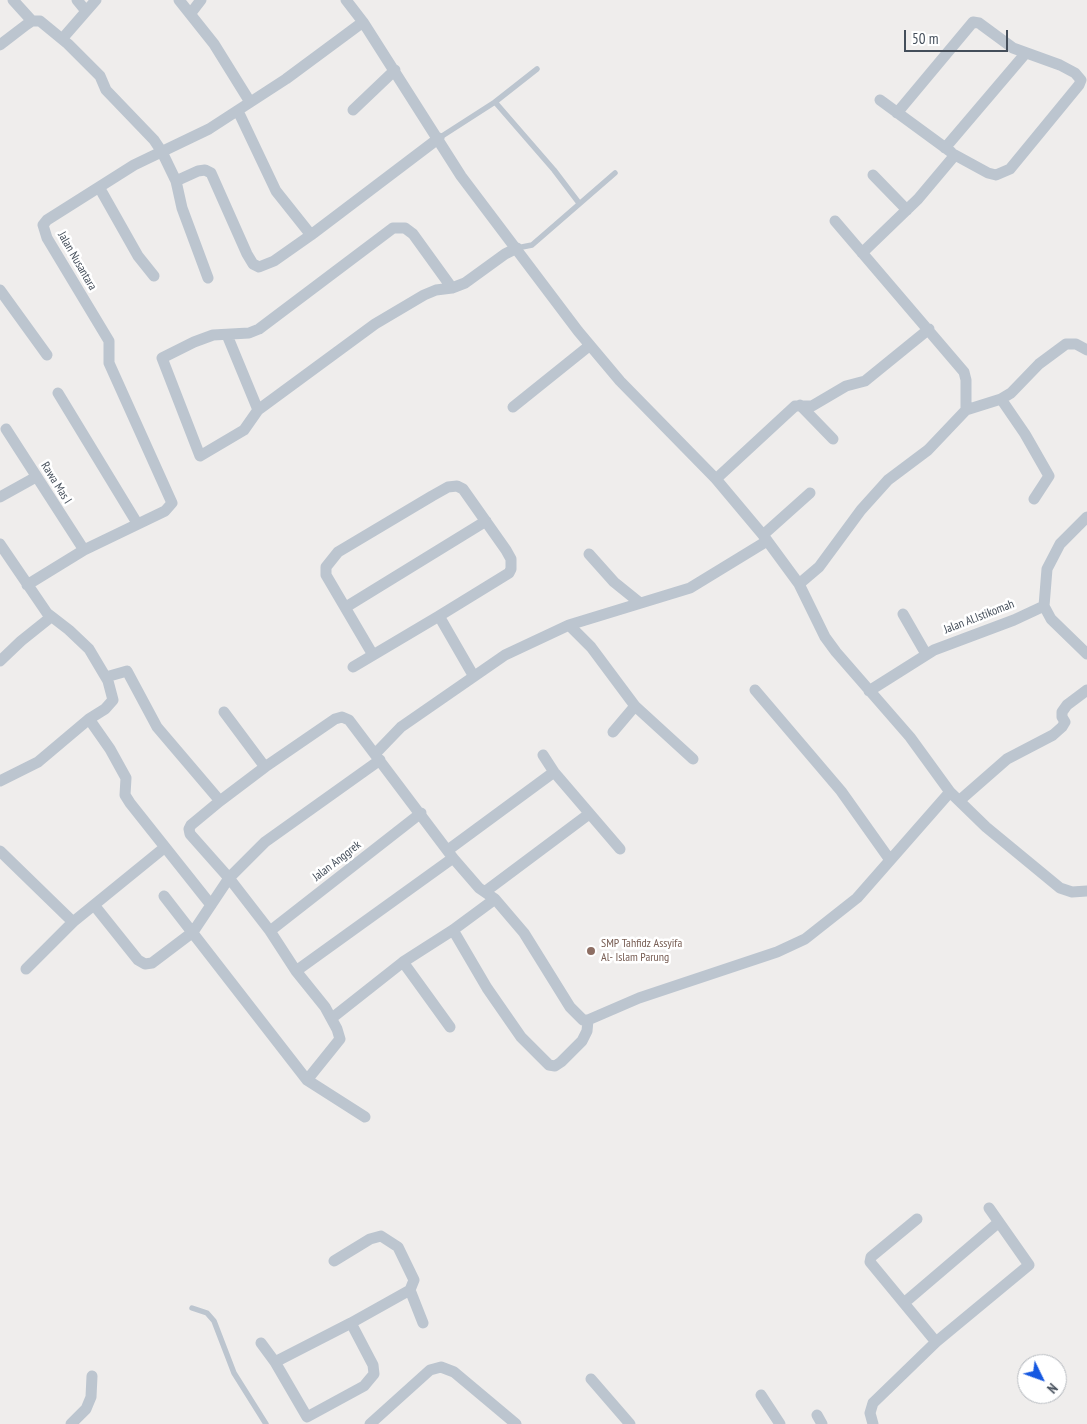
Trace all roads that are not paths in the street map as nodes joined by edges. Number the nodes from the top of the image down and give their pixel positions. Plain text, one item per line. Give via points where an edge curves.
1 (13, 0) edge
2 (77, 0) edge
3 (96, 0) edge
4 (179, 0) edge
5 (201, 0) edge
6 (346, 0) edge
7 (86, 11) junction
8 (191, 13) junction
9 (32, 21) junction
10 (363, 22) junction
11 (62, 39) junction
12 (0, 45) edge
13 (1025, 54) junction
14 (536, 69) dead end
15 (395, 70) junction
16 (880, 100) dead end
17 (250, 102) junction
18 (495, 102) junction
19 (238, 110) junction
20 (353, 110) dead end
21 (897, 113) junction
22 (439, 138) junction
23 (945, 148) junction
24 (162, 152) junction
25 (955, 155) junction
26 (615, 173) dead end
27 (873, 176) dead end
28 (176, 181) junction
29 (99, 187) junction
30 (579, 203) junction
31 (907, 210) junction
32 (835, 221) dead end
33 (311, 235) junction
34 (517, 248) junction
35 (862, 253) junction
36 (154, 276) dead end
37 (208, 278) dead end
38 (452, 288) junction
39 (0, 290) edge
40 (929, 330) junction
41 (227, 335) junction
42 (589, 346) junction
43 (1087, 350) edge
44 (47, 355) dead end
45 (58, 393) dead end
46 (1001, 399) junction
47 (800, 405) junction
48 (513, 407) dead end
49 (258, 410) junction
50 (966, 410) junction
51 (6, 429) dead end
52 (833, 439) dead end
53 (36, 477) junction
54 (716, 480) junction
55 (810, 493) dead end
56 (0, 497) edge
57 (1034, 499) dead end
58 (1087, 517) edge
59 (486, 521) junction
60 (137, 523) junction
61 (765, 538) junction
62 (84, 550) junction
63 (2, 551) edge
64 (589, 554) dead end
65 (798, 584) junction
66 (27, 585) junction
67 (640, 603) junction
68 (1044, 606) junction
69 (346, 607) junction
70 (903, 614) dead end
71 (439, 616) junction
72 (50, 617) junction
73 (568, 625) junction
74 (926, 654) junction
75 (1087, 654) edge
76 (373, 655) junction
77 (0, 662) edge
78 (353, 667) dead end
79 (473, 675) junction
80 (106, 677) junction
81 (755, 690) dead end
82 (1087, 690) edge
83 (869, 692) junction
84 (635, 706) junction
85 (224, 712) dead end
86 (89, 719) junction
87 (613, 732) dead end
88 (543, 755) dead end
89 (377, 757) junction
90 (693, 759) dead end
91 (265, 767) junction
92 (554, 772) junction
93 (0, 781) edge
94 (950, 792) junction
95 (959, 800) junction
96 (220, 801) junction
97 (421, 813) junction
98 (590, 814) junction
99 (164, 848) junction
100 (620, 849) dead end
101 (0, 851) edge
102 (451, 854) junction
103 (890, 860) junction
104 (229, 878) junction
105 (1087, 891) edge
106 (490, 895) junction
107 (164, 896) dead end
108 (94, 904) junction
109 (211, 905) junction
110 (73, 922) junction
111 (453, 930) junction
112 (270, 931) junction
113 (194, 932) junction
114 (403, 962) junction
115 (26, 969) dead end
116 (296, 971) junction
117 (332, 1018) junction
118 (588, 1020) junction
119 (450, 1026) dead end
120 (307, 1080) junction
121 (364, 1117) dead end
122 (989, 1208) dead end
123 (917, 1219) dead end
124 (999, 1222) junction
125 (334, 1261) dead end
126 (410, 1290) junction
127 (904, 1303) junction
128 (192, 1308) dead end
129 (351, 1323) junction
130 (423, 1323) dead end
131 (936, 1342) junction
132 (261, 1343) dead end
133 (275, 1362) junction
134 (92, 1376) dead end
135 (591, 1379) dead end
136 (761, 1395) dead end
137 (305, 1421) edge
138 (71, 1424) edge
139 (266, 1424) edge
140 (370, 1424) edge
141 (516, 1424) edge
142 (630, 1424) edge
143 (780, 1424) edge
144 (873, 1424) edge

1 - 9 street
2 - 7 street
3 - 7 street
4 - 8 street
5 - 8 street
6 - 10 street
7 - 11 street
8 - 17 street
9 - 11 street via 45,24
9 - 12 street
10 - 15 street
10 - 17 street, Jalan Nusantara
11 - 24 street via 100,76 106,90
13 - 21 street via 1003,42 979,22 973,22
13 - 23 street
13 - 25 street via 1075,73 1081,80 1079,85 1004,173 988,173
14 - 18 lane
15 - 20 street
15 - 22 street
16 - 21 street
17 - 19 street, Jalan Nusantara
18 - 22 lane
18 - 30 lane
19 - 24 street, Jalan Nusantara via 209,129
19 - 33 street via 276,192
21 - 23 street
22 - 33 street
22 - 34 street via 461,176
23 - 25 street
24 - 28 street
24 - 29 street, Jalan Nusantara
25 - 31 street
26 - 30 lane
27 - 31 street
28 - 33 street via 198,171 210,173 256,267 274,261
28 - 37 street via 182,208
29 - 36 street via 138,256
29 - 60 street, Jalan Nusantara via 47,220 43,230 109,341 110,363 172,503 165,511
30 - 34 lane via 532,245
31 - 35 street
32 - 35 street
34 - 38 street via 465,283
34 - 42 street
35 - 40 street
38 - 41 street via 413,234 405,228 393,228 259,329 249,334
38 - 49 street via 436,290 408,303 335,352
39 - 44 street
40 - 47 street via 865,381 846,386 812,406
40 - 50 street via 964,372
41 - 49 street
41 - 49 street via 213,335 162,358 200,456 244,430
42 - 48 street
42 - 54 street via 665,430
43 - 46 street via 1076,344 1066,344 1055,350
45 - 60 street
46 - 50 street
46 - 57 street via 1050,476
47 - 52 street
47 - 54 street via 790,410
50 - 65 street via 928,450 888,480 861,510 819,567
51 - 53 street, Rawa Mas I
53 - 56 street
53 - 62 street, Rawa Mas I
54 - 61 street
55 - 61 street
58 - 68 street via 1060,544 1048,569
59 - 69 street
59 - 69 street via 463,489 448,487 338,552 326,567 326,575
59 - 71 street via 511,559 512,569 509,574
60 - 62 street, Jalan Nusantara
61 - 65 street
61 - 67 street via 695,586
62 - 66 street, Jalan Nusantara
63 - 66 street
64 - 67 street via 614,582
65 - 83 street via 825,637
66 - 72 street
67 - 73 street
68 - 74 street, Jalan Al.Istikomah
68 - 75 street via 1051,619
69 - 76 street
70 - 74 street
71 - 76 street
71 - 79 street
72 - 77 street
72 - 80 street via 89,649
73 - 79 street via 505,655
73 - 84 street via 592,646
74 - 83 street, Jalan Al.Istikomah
76 - 78 street
79 - 89 street via 401,727
80 - 86 street via 112,700
80 - 96 street via 127,672 157,727
81 - 103 street via 841,791
82 - 95 street via 1067,705 1062,712 1065,722 1053,735 1007,759
83 - 94 street via 910,737
84 - 87 street
84 - 90 street
85 - 91 street
86 - 93 street via 38,762
86 - 99 street via 126,778 125,795
88 - 92 street
89 - 91 street via 349,720 342,717
89 - 97 street
89 - 104 street via 265,842
91 - 96 street
92 - 98 street
92 - 102 street
94 - 95 street
94 - 103 street
95 - 105 street via 986,827 1060,888 1072,892
96 - 104 street via 189,829
97 - 102 street
97 - 112 street, Jalan Anggrek
98 - 100 street
98 - 106 street
99 - 108 street
99 - 109 street
101 - 110 street
102 - 106 street via 479,888
102 - 116 street
103 - 118 street via 857,898 805,939 777,952 638,998
104 - 109 street
104 - 112 street
106 - 111 street
106 - 118 street via 524,933 570,1007
107 - 113 street
108 - 110 street
108 - 113 street via 138,960 145,964 152,963
109 - 113 street
110 - 115 street
111 - 114 street
111 - 118 street via 521,1037 549,1065 562,1062 582,1041 588,1031
112 - 116 street
113 - 120 street
114 - 117 street
114 - 119 street
116 - 117 street
117 - 120 street via 340,1039
120 - 121 street
122 - 124 street
123 - 127 street via 870,1260
124 - 127 street
124 - 131 street via 1028,1265
125 - 126 street via 370,1239 385,1237 398,1247 414,1277
126 - 129 street
126 - 130 street
127 - 131 street
128 - 139 lane via 207,1313 214,1321 234,1373
129 - 133 street
129 - 137 street via 373,1365 374,1374 364,1386
131 - 144 street via 873,1403 870,1414
132 - 133 street
133 - 137 street
134 - 138 street via 91,1397 86,1409
135 - 142 street
136 - 143 street
140 - 141 street via 430,1370 442,1367 454,1372

